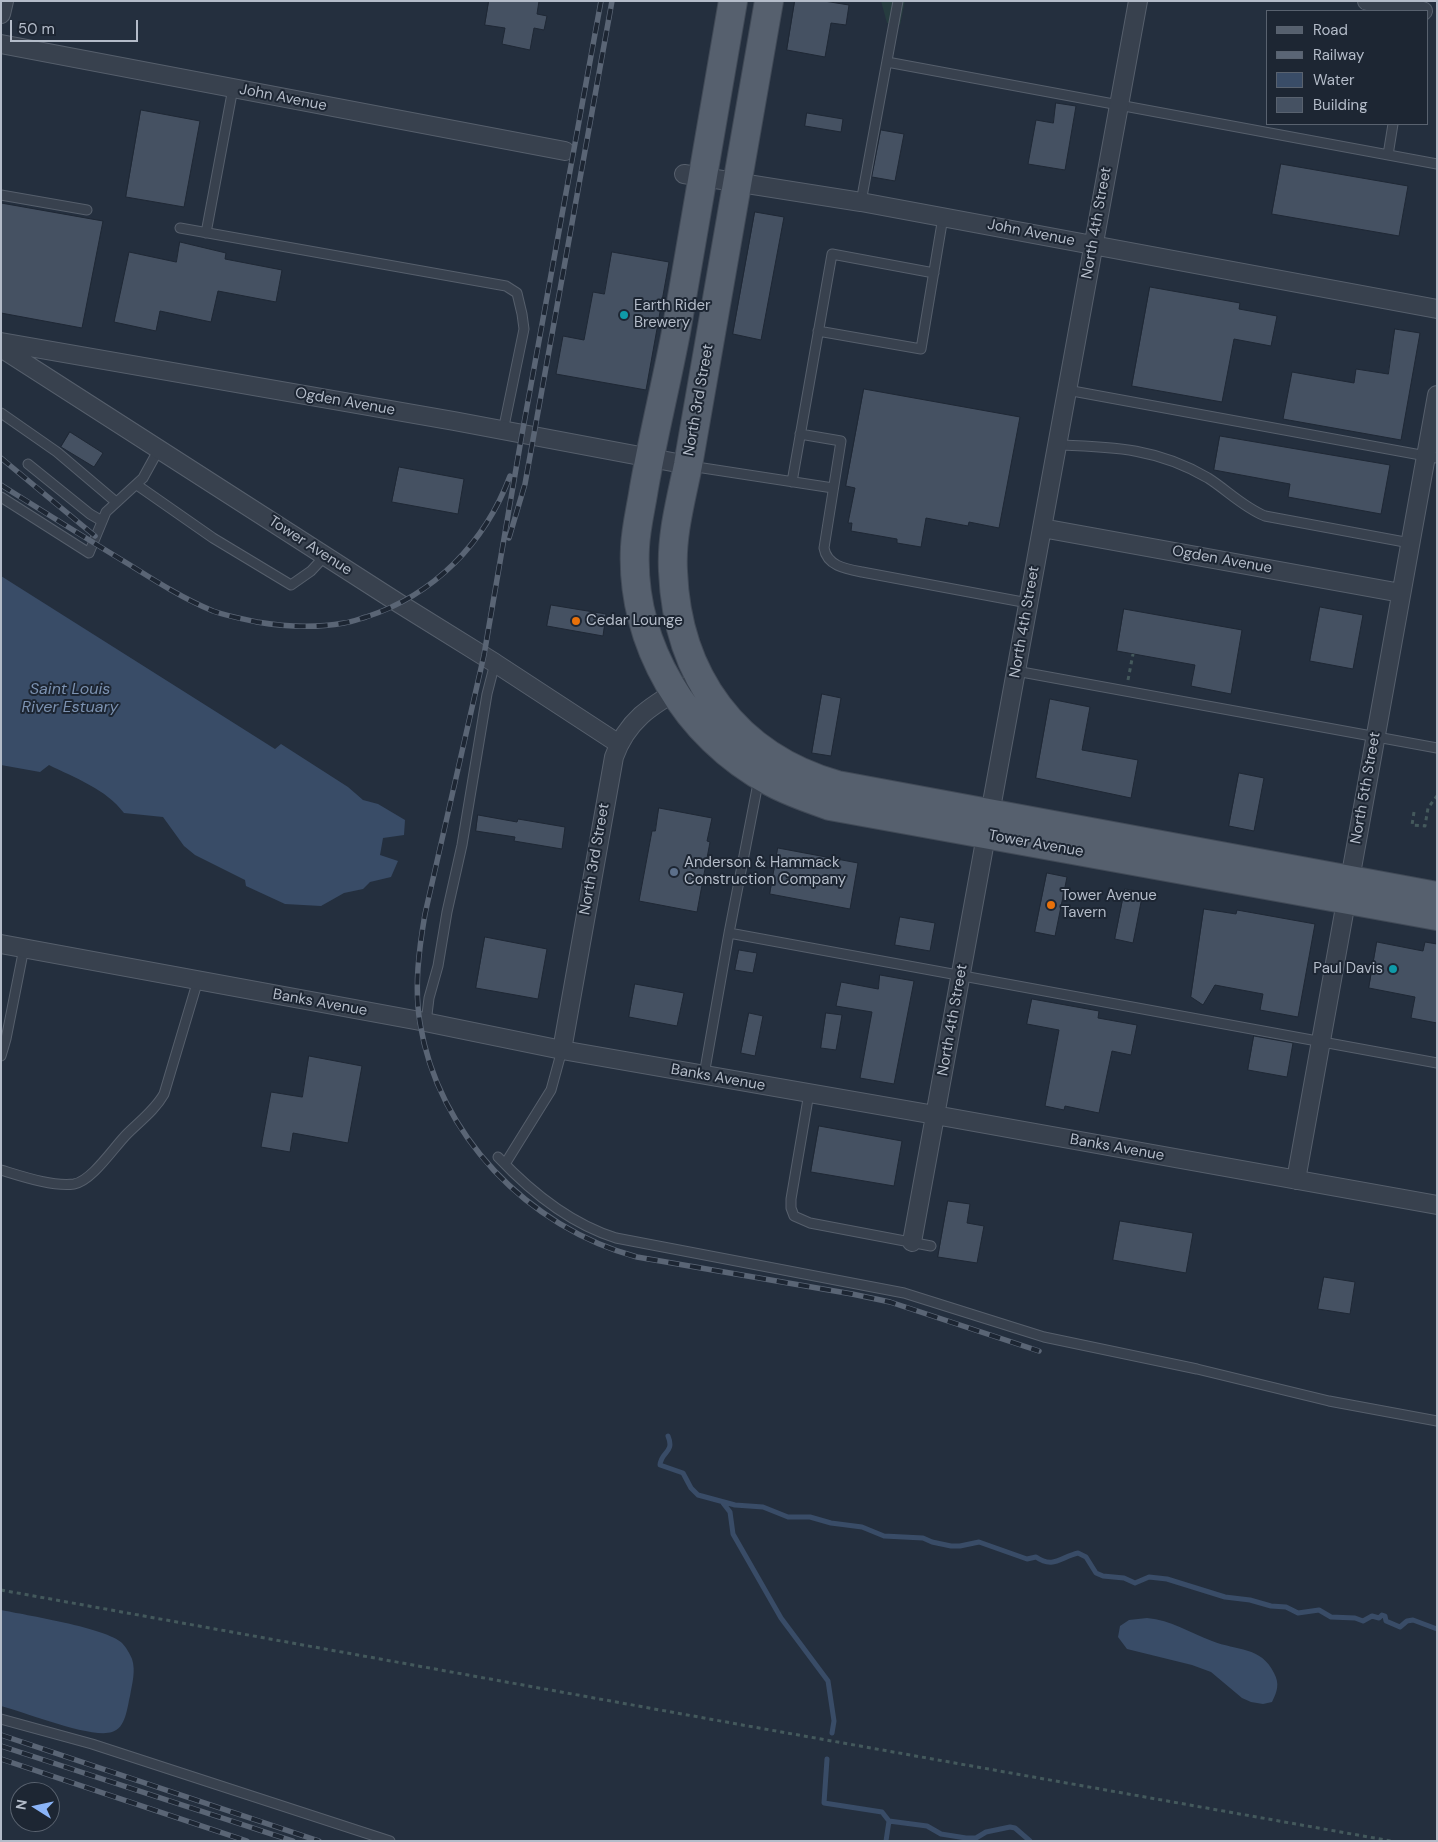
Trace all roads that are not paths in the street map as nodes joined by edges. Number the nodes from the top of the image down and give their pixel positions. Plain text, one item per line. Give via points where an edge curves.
1 (4, 1) edge
2 (734, 1) edge
3 (769, 1) edge
4 (898, 1) edge
5 (1138, 1) edge
6 (1367, 1) edge
7 (1413, 10) edge
8 (1, 14) edge
9 (1, 44) edge
10 (887, 62) junction
11 (233, 88) junction
12 (1119, 106) junction
13 (1393, 125) edge
14 (565, 151) dead end
15 (1388, 155) junction
16 (1437, 164) edge
17 (694, 175) junction
18 (737, 183) junction
19 (1, 195) edge
20 (861, 202) junction
21 (87, 210) dead end
22 (944, 217) junction
23 (180, 228) dead end
24 (206, 233) junction
25 (1094, 245) junction
26 (934, 273) junction
27 (1437, 309) edge
28 (818, 331) junction
29 (1, 342) edge
30 (1, 348) edge
31 (1067, 390) junction
32 (1437, 395) edge
33 (1, 413) edge
34 (503, 431) junction
35 (800, 434) junction
36 (1057, 445) junction
37 (159, 449) junction
38 (1431, 457) edge
39 (649, 458) junction
40 (28, 464) dead end
41 (688, 465) junction
42 (792, 482) junction
43 (137, 485) junction
44 (833, 488) junction
45 (1, 497) edge
46 (116, 502) junction
47 (102, 521) junction
48 (1042, 528) junction
49 (1410, 543) junction
50 (325, 556) junction
51 (1401, 593) junction
52 (1028, 603) junction
53 (496, 662) junction
54 (1016, 672) junction
55 (700, 677) junction
56 (673, 693) junction
57 (1375, 737) junction
58 (619, 744) junction
59 (1437, 748) edge
60 (760, 776) junction
61 (988, 824) junction
62 (1348, 890) junction
63 (1437, 896) edge
64 (1437, 916) edge
65 (729, 933) junction
66 (1, 944) edge
67 (24, 948) junction
68 (961, 976) junction
69 (198, 980) junction
70 (426, 1023) junction
71 (1320, 1042) junction
72 (562, 1050) junction
73 (1, 1056) edge
74 (1437, 1063) edge
75 (704, 1075) junction
76 (808, 1093) junction
77 (935, 1115) junction
78 (498, 1157) dead end
79 (505, 1164) junction
80 (1, 1170) edge
81 (1296, 1180) junction
82 (1437, 1205) edge
83 (912, 1242) junction
84 (931, 1246) dead end
85 (1437, 1421) edge
86 (1, 1719) edge
87 (390, 1841) edge

1 - 8 street
2 - 17 main road
3 - 18 main road, North 3rd Street
4 - 10 lane
5 - 12 street, North 4th Street
6 - 7 street
9 - 11 street, John Avenue
10 - 12 lane
10 - 20 lane
11 - 14 street, John Avenue
11 - 24 lane
12 - 15 lane
12 - 25 street, North 4th Street
13 - 15 lane
15 - 16 lane
17 - 18 street, John Avenue
17 - 39 main road via 673,345
18 - 20 street, John Avenue
18 - 41 main road, North 3rd Street
19 - 21 lane
20 - 22 street, John Avenue
22 - 25 street, John Avenue
22 - 26 lane
23 - 24 lane
24 - 34 lane via 506,286 517,293 524,329
25 - 27 street, John Avenue
25 - 31 street, North 4th Street
26 - 28 lane via 921,349
26 - 28 lane via 832,254
28 - 35 lane
29 - 34 street, Ogden Avenue
30 - 37 street, Tower Avenue
31 - 36 street, North 4th Street
31 - 38 lane
32 - 38 street, North 5th Street
33 - 46 lane via 57,452
34 - 39 street, Ogden Avenue
35 - 42 lane
35 - 44 lane via 841,442
36 - 48 street, North 4th Street
36 - 49 lane via 1117,448 1152,454 1202,475 1248,508 1265,516
37 - 43 lane
37 - 50 street, Tower Avenue
38 - 49 street, North 5th Street
39 - 41 street, Ogden Avenue
39 - 56 main road via 636,538 636,581 647,632
40 - 47 lane
41 - 42 lane
41 - 55 main road, North 3rd Street via 674,531 672,570 680,621
42 - 44 lane
43 - 46 lane
43 - 50 lane via 214,538 291,585
44 - 52 lane via 824,548 827,558 837,565
45 - 47 lane via 89,553
46 - 47 lane
48 - 51 street, Ogden Avenue
48 - 52 street, North 4th Street
49 - 51 street, North 5th Street
50 - 53 street, Tower Avenue
51 - 57 street, North 5th Street
52 - 54 street, North 4th Street
53 - 58 street, Tower Avenue
53 - 70 lane via 487,694 462,845
54 - 57 lane
54 - 61 street, North 4th Street
55 - 56 street, North 3rd Street
55 - 61 main road, Tower Avenue via 716,705 736,729 768,755 803,774
56 - 58 street, North 3rd Street via 636,719
56 - 60 main road, Tower Avenue via 695,722 720,746
57 - 59 lane
57 - 62 street, North 5th Street
58 - 72 street, North 3rd Street via 612,764
60 - 61 main road, Tower Avenue via 830,806
60 - 65 lane
61 - 62 main road, Tower Avenue
61 - 68 street, North 4th Street
62 - 63 main road, Tower Avenue
62 - 64 main road, Tower Avenue
62 - 71 street, North 5th Street
65 - 68 lane
65 - 75 lane
66 - 67 street, Banks Avenue
67 - 69 street, Banks Avenue
67 - 73 lane
68 - 71 lane
68 - 77 street, North 4th Street
69 - 70 street, Banks Avenue
69 - 80 lane via 164,1094 155,1108 92,1173 81,1182 66,1184
70 - 72 street, Banks Avenue
71 - 74 lane
71 - 81 street, North 5th Street
72 - 75 street, Banks Avenue
72 - 79 lane via 551,1090
75 - 76 street, Banks Avenue
76 - 77 street, Banks Avenue
76 - 83 lane via 791,1199 794,1216 810,1223
77 - 81 street, Banks Avenue
77 - 83 street, North 4th Street
78 - 79 lane
79 - 85 lane via 561,1210 597,1232 616,1238 904,1293 1056,1340 1329,1401
81 - 82 street, Banks Avenue
83 - 84 lane
86 - 87 lane via 92,1744

